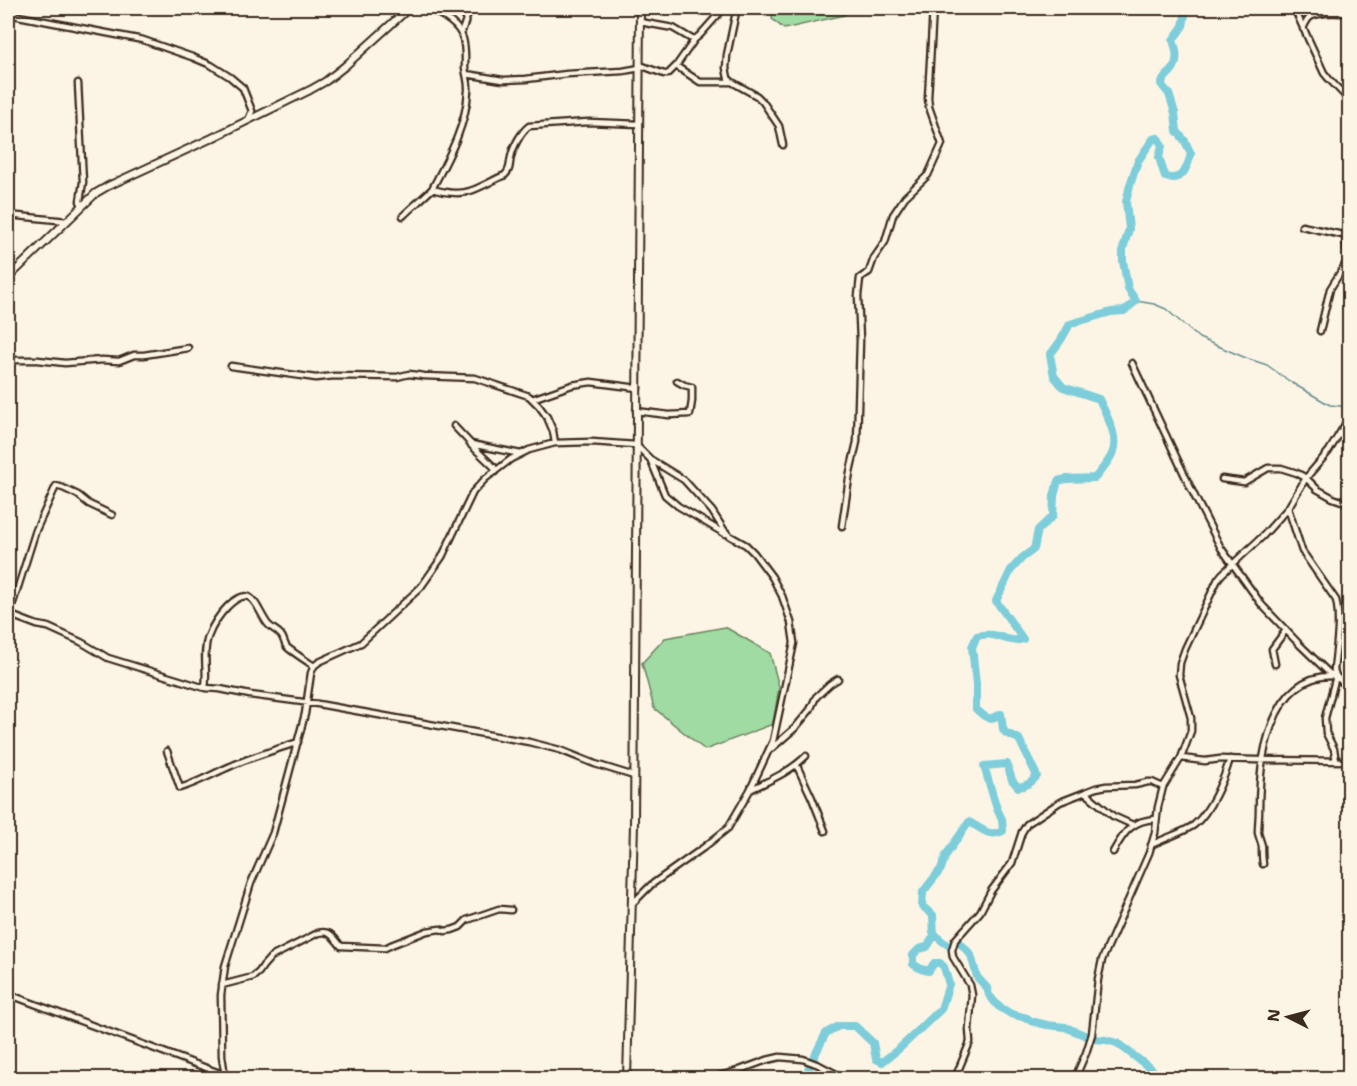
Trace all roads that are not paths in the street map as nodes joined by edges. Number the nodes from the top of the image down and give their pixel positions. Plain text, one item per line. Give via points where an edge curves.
1 (409, 8) edge
2 (427, 8) edge
3 (470, 8) edge
4 (640, 8) edge
5 (724, 8) edge
6 (735, 8) edge
7 (933, 8) edge
8 (1294, 8) edge
9 (8, 14) edge
10 (1350, 14) edge
11 (640, 21) junction
12 (1303, 29) junction
13 (461, 34) junction
14 (695, 39) junction
15 (640, 66) junction
16 (676, 66) junction
17 (466, 74) junction
18 (732, 82) junction
19 (78, 83) dead end
20 (1350, 101) edge
21 (248, 120) junction
22 (639, 124) junction
23 (783, 145) dead end
24 (432, 189) junction
25 (1350, 193) edge
26 (82, 206) junction
27 (8, 215) edge
28 (403, 216) dead end
29 (67, 221) junction
30 (1302, 226) dead end
31 (1348, 230) edge
32 (1347, 236) junction
33 (1349, 263) edge
34 (8, 278) edge
35 (1320, 331) dead end
36 (188, 348) dead end
37 (8, 360) edge
38 (1132, 363) dead end
39 (231, 366) dead end
40 (677, 381) dead end
41 (638, 388) junction
42 (532, 399) junction
43 (636, 411) junction
44 (1350, 416) edge
45 (454, 426) dead end
46 (555, 443) junction
47 (471, 444) junction
48 (636, 445) junction
49 (521, 454) junction
50 (650, 459) junction
51 (495, 472) junction
52 (1306, 478) junction
53 (1222, 479) dead end
54 (1350, 504) edge
55 (1288, 508) junction
56 (112, 515) dead end
57 (842, 526) dead end
58 (730, 536) junction
59 (1233, 565) junction
60 (8, 614) edge
61 (1286, 630) junction
62 (1275, 664) dead end
63 (314, 666) junction
64 (1336, 676) junction
65 (838, 679) dead end
66 (205, 688) junction
67 (1350, 690) edge
68 (307, 703) junction
69 (298, 742) junction
70 (167, 751) dead end
71 (769, 751) junction
72 (806, 756) dead end
73 (1180, 758) junction
74 (1230, 759) junction
75 (1263, 760) junction
76 (1336, 761) junction
77 (1350, 761) edge
78 (797, 766) junction
79 (634, 776) junction
80 (1163, 787) junction
81 (750, 790) junction
82 (1086, 793) junction
83 (1156, 819) junction
84 (1133, 825) junction
85 (825, 831) dead end
86 (1151, 845) junction
87 (1113, 852) dead end
88 (1263, 864) dead end
89 (633, 903) junction
90 (511, 910) dead end
91 (222, 985) junction
92 (8, 994) edge
93 (225, 1076) junction
94 (233, 1078) edge
95 (627, 1078) edge
96 (712, 1078) edge
97 (841, 1078) edge
98 (955, 1078) edge
99 (1075, 1078) edge

1 - 21 street via 326,81
2 - 13 street via 439,13
3 - 13 street
4 - 11 street
5 - 14 street
6 - 18 street via 726,68
7 - 57 street via 928,98 942,144 928,175 905,196 893,216 869,272 860,278 857,442
8 - 12 street
9 - 21 street via 143,40 211,65 243,88 252,111
10 - 12 street via 1311,16
11 - 14 street via 673,28
11 - 15 street
12 - 20 street via 1329,80
13 - 17 street
14 - 16 street
15 - 16 street via 664,74
15 - 17 street via 623,71 526,79
15 - 22 street
16 - 18 street via 700,82
17 - 24 street via 466,106 458,140
18 - 23 street via 763,102 779,126
19 - 26 street
21 - 26 street via 108,186
22 - 24 street via 529,126 519,138 505,176 463,193
22 - 41 street
24 - 28 street
25 - 31 street
26 - 29 street
27 - 29 street
29 - 34 street
30 - 32 street
31 - 32 street
32 - 33 street
33 - 35 street via 1330,289
36 - 37 street via 134,355 119,361
38 - 59 street via 1195,497
39 - 42 street via 316,378 417,374 475,378
40 - 43 street via 692,387 690,414
41 - 42 street via 591,382
41 - 43 street
42 - 46 street via 547,417
43 - 48 street
44 - 52 street via 1329,452
45 - 47 street
46 - 48 street
46 - 49 street
47 - 49 street
47 - 51 street
48 - 50 street
48 - 79 street
49 - 51 street
50 - 58 street via 684,480
50 - 58 street via 665,495 678,507
51 - 63 street via 473,492 442,557 422,587 361,643
52 - 53 street via 1276,467 1244,482
52 - 54 street via 1323,492
52 - 55 street
55 - 59 street
55 - 64 street via 1302,551 1336,600
56 - 60 street via 56,486 36,530
58 - 71 street via 746,545 772,577 792,628 794,643
59 - 61 street
59 - 73 street via 1215,585 1181,658 1179,675 1192,724
60 - 66 street via 48,627 108,658
61 - 62 street via 1272,649
61 - 64 street
63 - 66 street via 287,647 281,635 268,626 257,603 238,597 224,610 207,638
63 - 68 street
64 - 67 street
64 - 75 street via 1311,679 1287,697 1272,724
64 - 76 street via 1325,718
65 - 71 street via 816,697 795,728
66 - 68 street
68 - 69 street
68 - 79 street via 529,742
69 - 70 street via 180,789
69 - 91 street via 273,833 251,883
71 - 81 street
72 - 78 street
73 - 74 street
73 - 80 street
74 - 75 street
74 - 86 street via 1203,815 1192,826
75 - 76 street
75 - 88 street via 1258,834
76 - 77 street
78 - 81 street
78 - 85 street
79 - 89 street
80 - 82 street via 1148,782 1106,786
80 - 83 street
81 - 89 street via 728,828
82 - 84 street via 1113,816
82 - 98 street via 1060,802 1027,824 1012,863 980,912 955,940 953,957 972,995 970,1042
83 - 84 street
83 - 86 street
84 - 87 street
86 - 99 street via 1102,960 1091,1036
89 - 95 street
90 - 91 street via 499,909 467,920 452,930 427,931 385,948 341,946 330,933 318,933 271,957 252,977
91 - 93 street
92 - 93 street
93 - 94 street
96 - 97 street via 773,1058 803,1059

